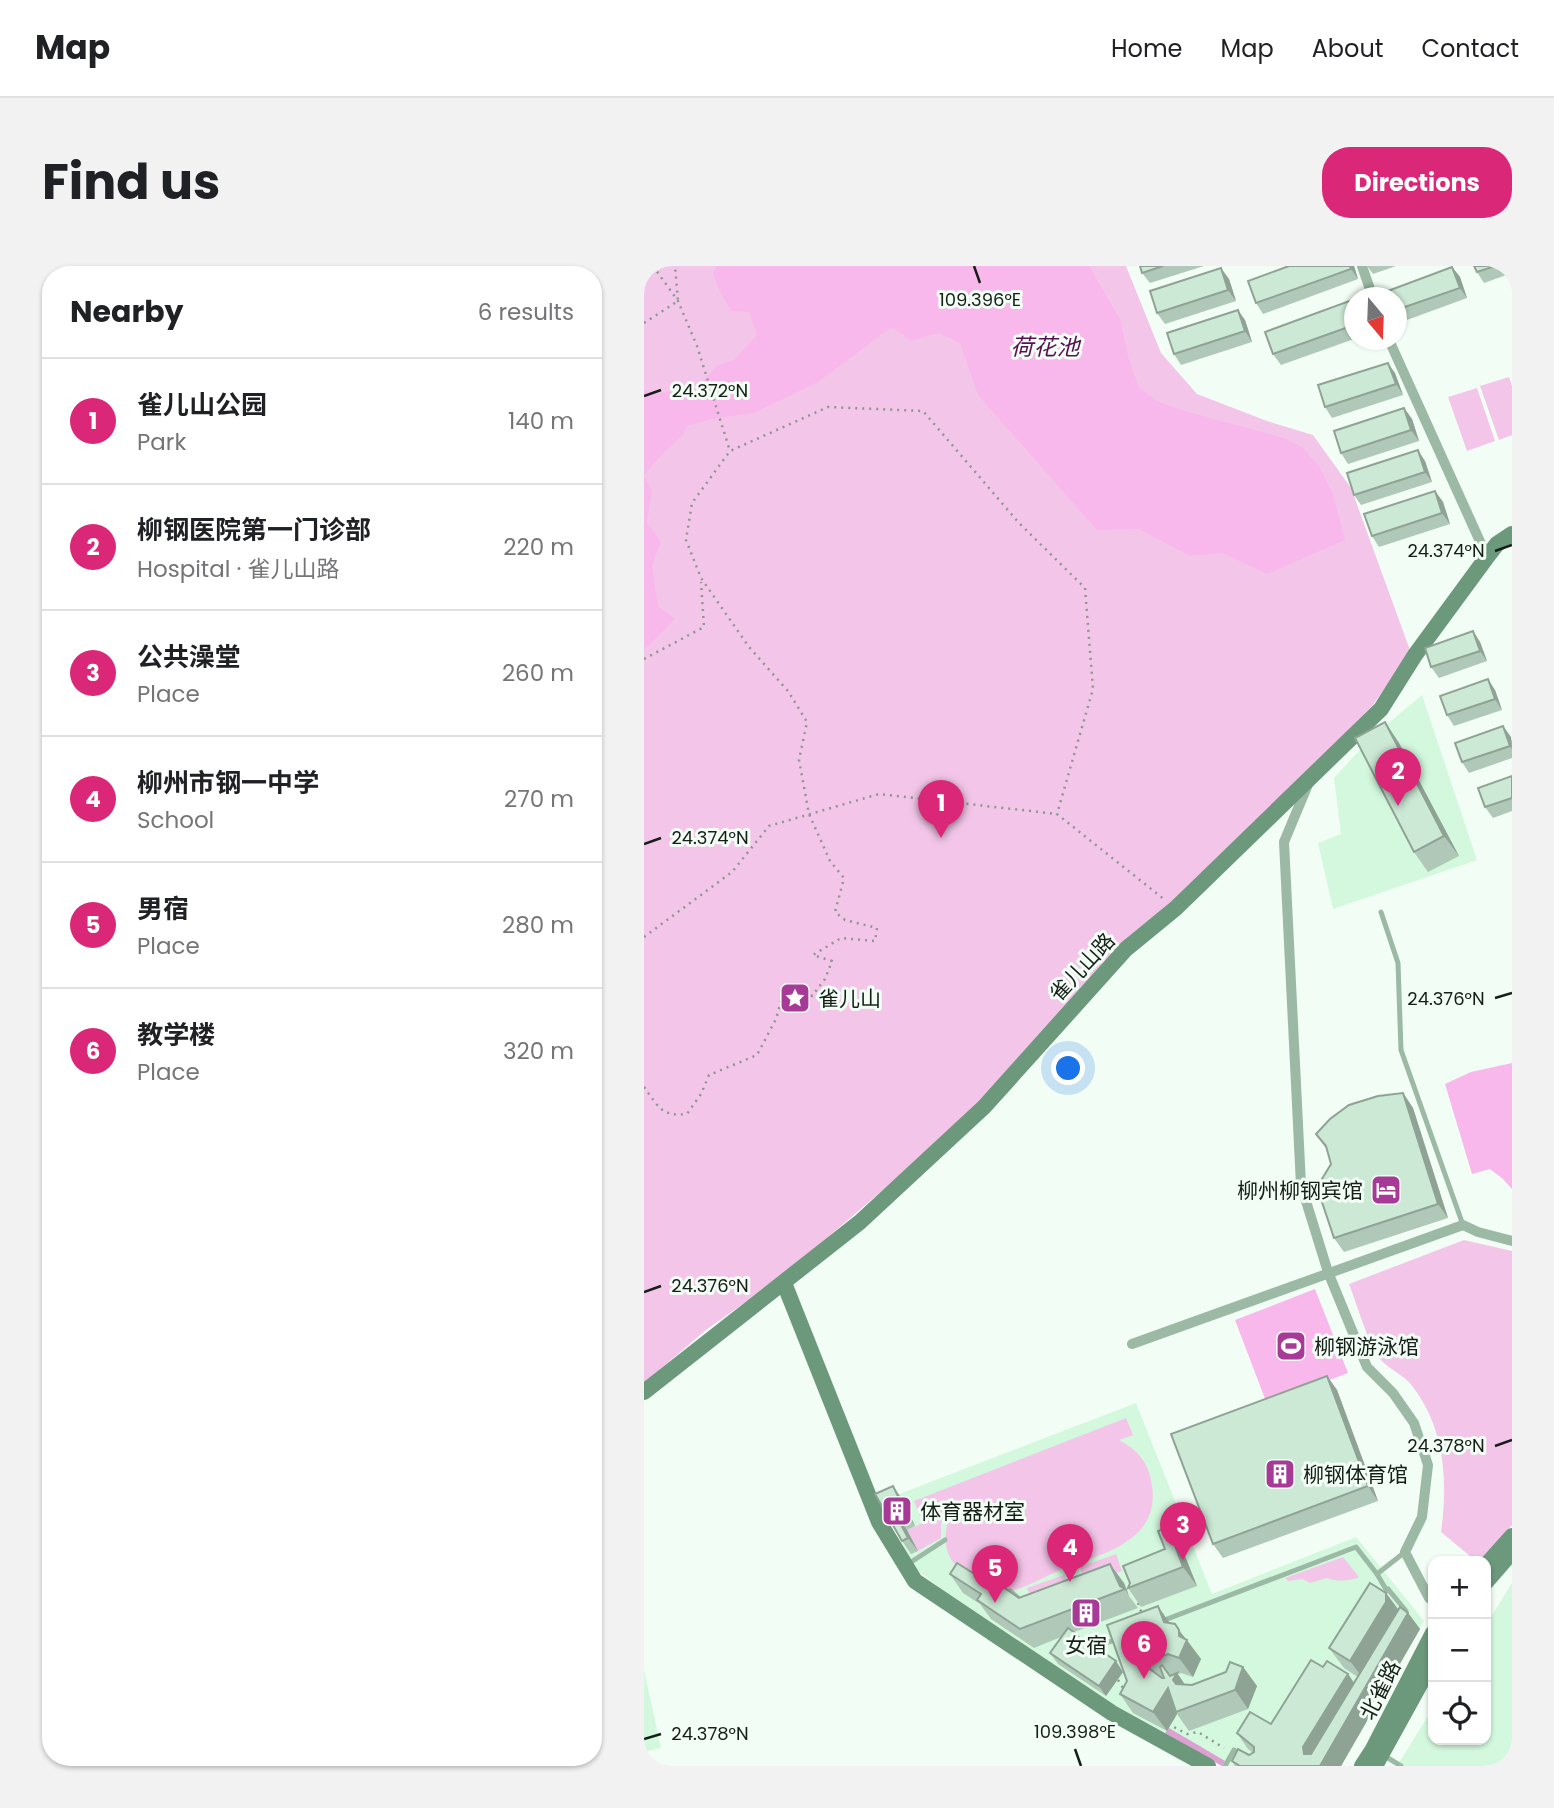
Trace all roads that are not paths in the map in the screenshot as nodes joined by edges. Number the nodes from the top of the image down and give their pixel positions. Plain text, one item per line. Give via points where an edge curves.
1 (1362, 266) edge
2 (1369, 287) edge
3 (1394, 350) edge
4 (1512, 534) edge
5 (1487, 557) junction
6 (1312, 776) junction
7 (1381, 912) dead end
8 (1464, 1225) junction
9 (1512, 1241) edge
10 (1328, 1272) junction
11 (784, 1283) junction
12 (1132, 1344) dead end
13 (644, 1392) edge
14 (1512, 1536) edge
15 (945, 1540) dead end
16 (1405, 1552) junction
17 (1512, 1552) edge
18 (1491, 1559) edge
19 (906, 1566) junction
20 (1377, 1574) junction
21 (1491, 1576) edge
22 (1388, 1589) junction
23 (1010, 1591) edge
24 (1428, 1596) edge
25 (1380, 1601) edge
26 (1024, 1604) edge
27 (1160, 1622) edge
28 (1406, 1623) edge
29 (1125, 1636) edge
30 (1428, 1644) edge
31 (1090, 1649) edge
32 (1428, 1669) edge
33 (1243, 1755) edge
34 (1377, 1756) edge
35 (1208, 1766) edge
36 (1225, 1766) edge
37 (1362, 1766) edge
38 (1401, 1766) edge

1 - 2 street
3 - 5 street
4 - 5 street, 雀儿山路
5 - 6 street, 雀儿山路 via 1381,709
6 - 10 street via 1284,842 1301,1185
6 - 11 street, 雀儿山路 via 1176,908 1126,949 984,1107 860,1222
7 - 8 lane via 1398,963 1401,1050
8 - 9 street
8 - 10 street
10 - 12 street
10 - 16 street via 1367,1367 1415,1423 1428,1465 1422,1517
11 - 13 street, 雀儿山路
11 - 19 street via 878,1522
14 - 18 street
15 - 19 lane
16 - 20 lane
16 - 24 street
17 - 21 street
19 - 35 street via 915,1581 1112,1713
20 - 22 lane
20 - 27 lane via 1356,1547
22 - 25 lane
22 - 28 lane via 1406,1611
23 - 26 lane
29 - 31 lane
30 - 34 street, 北雀路
32 - 34 street, 北雀路
33 - 36 lane via 1234,1750
34 - 37 street, 北雀路
34 - 38 lane

